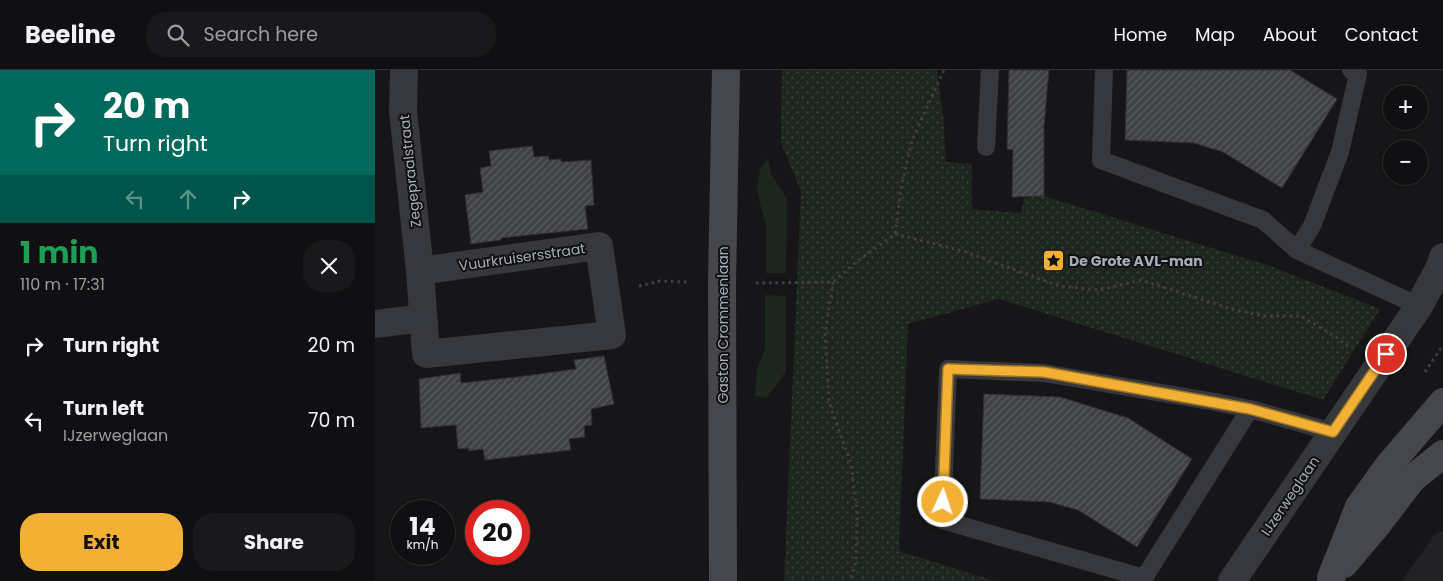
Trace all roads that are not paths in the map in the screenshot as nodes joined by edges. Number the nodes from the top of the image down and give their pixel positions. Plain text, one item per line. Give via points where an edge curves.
1 (404, 70) edge
2 (726, 70) edge
3 (990, 70) edge
4 (1104, 70) edge
5 (1351, 70) edge
6 (986, 147) dead end
7 (1297, 250) junction
8 (1443, 257) edge
9 (421, 271) junction
10 (1419, 306) junction
11 (423, 318) junction
12 (375, 324) edge
13 (1443, 402) edge
14 (1250, 409) junction
15 (1333, 432) junction
16 (1443, 454) edge
17 (1330, 580) edge
18 (723, 581) edge
19 (1232, 581) edge

1 - 9 street, Zegepraalstraat via 403,111
2 - 18 street, Gaston Crommenlaan via 722,284
3 - 6 lane
4 - 7 lane via 1101,160 1263,220
5 - 7 lane via 1357,74 1341,152 1312,226
7 - 10 lane
8 - 10 street, IJzerweglaan
9 - 11 street, Vuurkruisersstraat
9 - 11 street, Vuurkruisersstraat via 599,246 612,335 426,354
10 - 15 street, IJzerweglaan
11 - 12 street
13 - 17 street via 1389,465 1359,507
14 - 14 lane via 1044,372 948,369 942,520 1144,578
14 - 15 lane
15 - 19 street, IJzerweglaan
16 - 17 street via 1412,479

